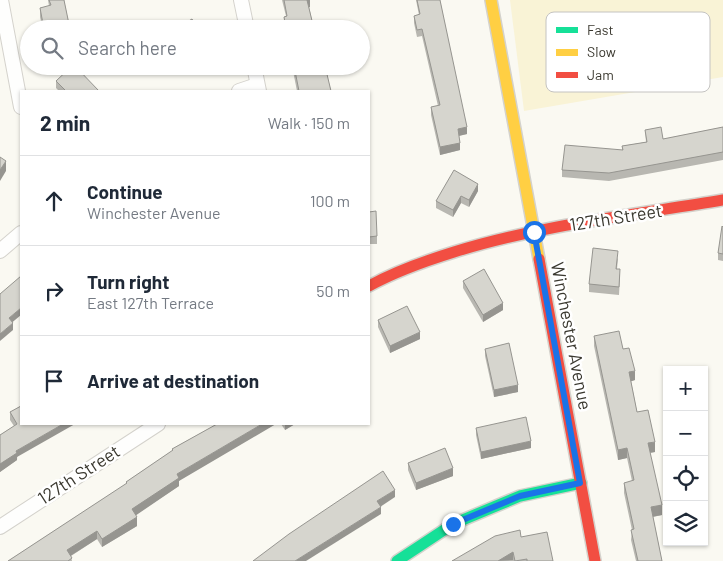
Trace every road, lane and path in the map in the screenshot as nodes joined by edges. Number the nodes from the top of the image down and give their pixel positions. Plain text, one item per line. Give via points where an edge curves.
1 (1, 0) edge
2 (241, 0) edge
3 (491, 0) edge
4 (245, 20) edge
5 (256, 75) edge
6 (258, 88) edge
7 (245, 90) edge
8 (20, 102) edge
9 (723, 200) edge
10 (534, 232) junction
11 (20, 234) edge
12 (0, 251) edge
13 (370, 286) edge
14 (156, 425) edge
15 (580, 483) junction
16 (0, 527) edge
17 (397, 561) edge
18 (595, 561) edge

1 - 8 street
2 - 4 street
3 - 10 street, Winchester Avenue
5 - 6 street
6 - 7 street
9 - 10 street, 127th Street
10 - 13 street, 127th Street via 470,246 410,267
10 - 15 street, Winchester Avenue
11 - 12 street
14 - 16 street, 127th Street
15 - 17 street via 520,496 453,524
15 - 18 street, Winchester Avenue

